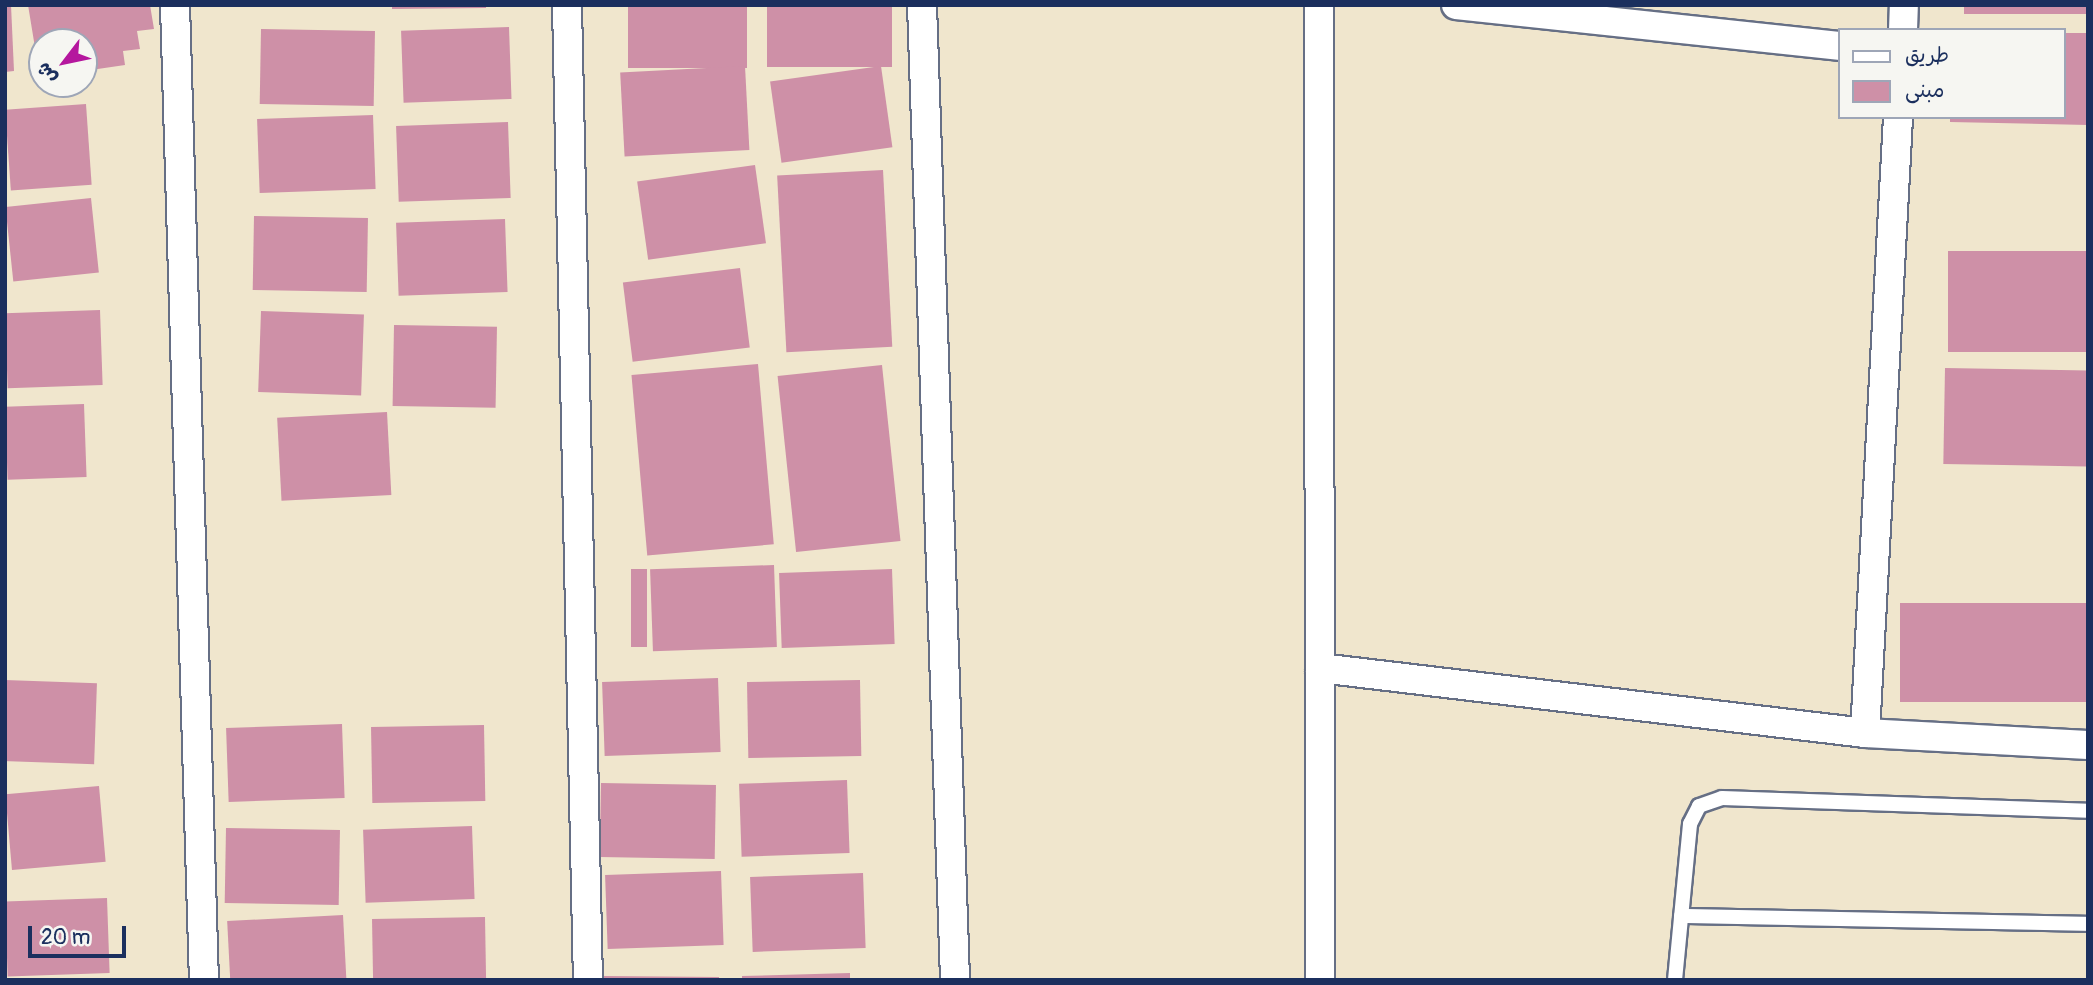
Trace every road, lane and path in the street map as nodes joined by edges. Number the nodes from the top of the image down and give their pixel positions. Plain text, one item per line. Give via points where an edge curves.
1 (175, 5) edge
2 (567, 5) edge
3 (922, 5) edge
4 (1319, 5) edge
5 (1456, 5) edge
6 (1904, 5) edge
7 (1903, 28) edge
8 (1838, 46) edge
9 (1898, 119) edge
10 (1320, 668) junction
11 (1865, 733) junction
12 (2088, 745) edge
13 (2088, 811) edge
14 (1681, 916) junction
15 (2088, 924) edge
16 (204, 980) edge
17 (588, 980) edge
18 (955, 980) edge
19 (1320, 980) edge
20 (1675, 980) edge

1 - 16 street
2 - 17 street
3 - 18 street
4 - 10 street
5 - 8 street
6 - 7 street
9 - 11 street
10 - 11 street
10 - 19 street
11 - 12 street
13 - 14 lane via 1721,798 1699,806 1690,824
14 - 15 lane
14 - 20 lane

